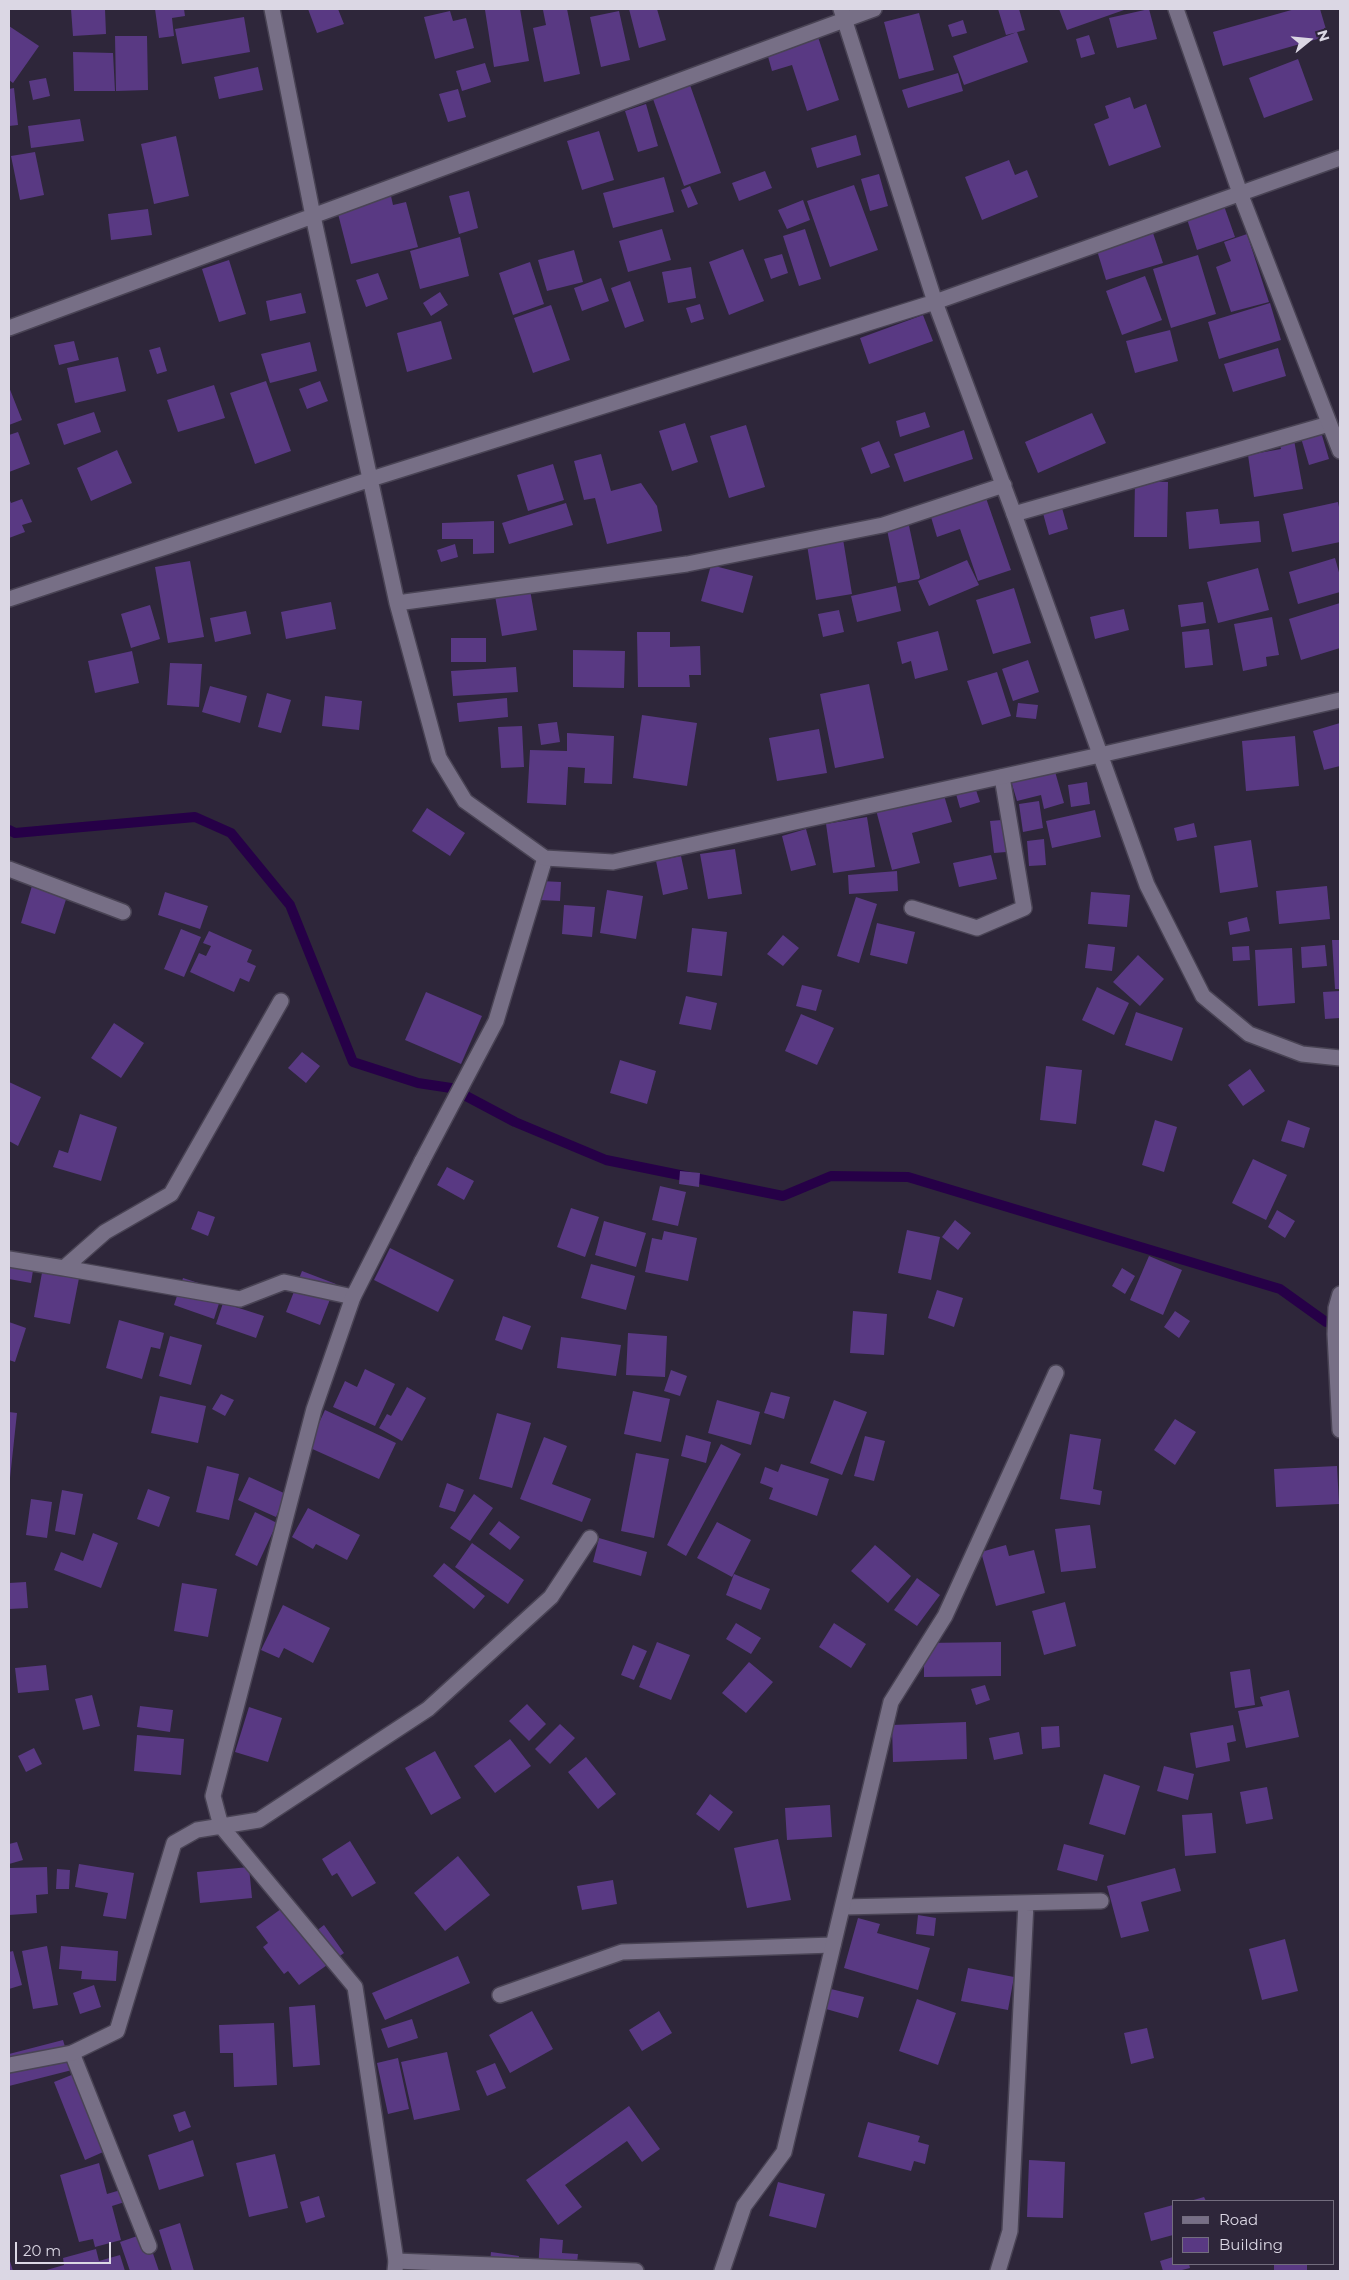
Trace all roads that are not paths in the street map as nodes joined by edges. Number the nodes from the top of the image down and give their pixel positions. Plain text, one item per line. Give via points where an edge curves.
1 (272, 9) edge
2 (874, 9) edge
3 (1176, 9) edge
4 (843, 14) edge
5 (1340, 158) edge
6 (1240, 193) junction
7 (313, 216) junction
8 (935, 302) junction
9 (9, 328) edge
10 (1335, 422) edge
11 (1340, 451) edge
12 (371, 479) junction
13 (1004, 485) junction
14 (1014, 514) junction
15 (9, 599) edge
16 (397, 603) junction
17 (1340, 700) edge
18 (1100, 755) junction
19 (1002, 777) junction
20 (545, 858) junction
21 (9, 869) edge
22 (912, 908) dead end
23 (123, 912) dead end
24 (280, 1001) dead end
25 (1340, 1058) edge
26 (9, 1259) edge
27 (64, 1268) junction
28 (353, 1297) junction
29 (1338, 1301) edge
30 (1056, 1373) dead end
31 (1340, 1430) edge
32 (590, 1538) dead end
33 (221, 1826) junction
34 (1101, 1901) dead end
35 (1026, 1902) junction
36 (842, 1907) junction
37 (833, 1945) junction
38 (500, 1995) dead end
39 (72, 2054) junction
40 (9, 2065) edge
41 (149, 2246) dead end
42 (395, 2266) edge
43 (636, 2271) edge
44 (722, 2271) edge
45 (998, 2271) edge

1 - 7 street
2 - 4 street
3 - 6 street
4 - 7 street
4 - 8 street
5 - 6 street
6 - 8 street
6 - 10 street
7 - 9 street
7 - 12 street
8 - 12 street
8 - 13 street
10 - 11 street
10 - 14 street
12 - 15 street
12 - 16 street
13 - 14 street
13 - 16 street via 883,525 707,560
14 - 18 street
16 - 20 street via 439,758 465,801
17 - 18 street
18 - 19 street
18 - 25 street via 1147,885 1204,996 1249,1034 1302,1054
19 - 20 street via 613,862
19 - 22 street via 1024,908 977,928
20 - 28 street via 496,1021
21 - 23 street
24 - 27 street via 171,1194 105,1232
26 - 27 street
27 - 28 street via 240,1299 284,1282
28 - 33 street via 314,1408 214,1796
29 - 31 street via 1335,1334
30 - 36 street via 945,1616 891,1702
32 - 33 street via 551,1597 428,1709 259,1820
33 - 39 street via 197,1830 174,1843 117,2031
33 - 42 street via 355,1987
34 - 35 street
35 - 36 street
35 - 45 street via 1010,2231
36 - 37 street
37 - 38 street via 622,1952
37 - 44 street via 784,2152 744,2206
39 - 40 street
39 - 41 street
42 - 43 street

